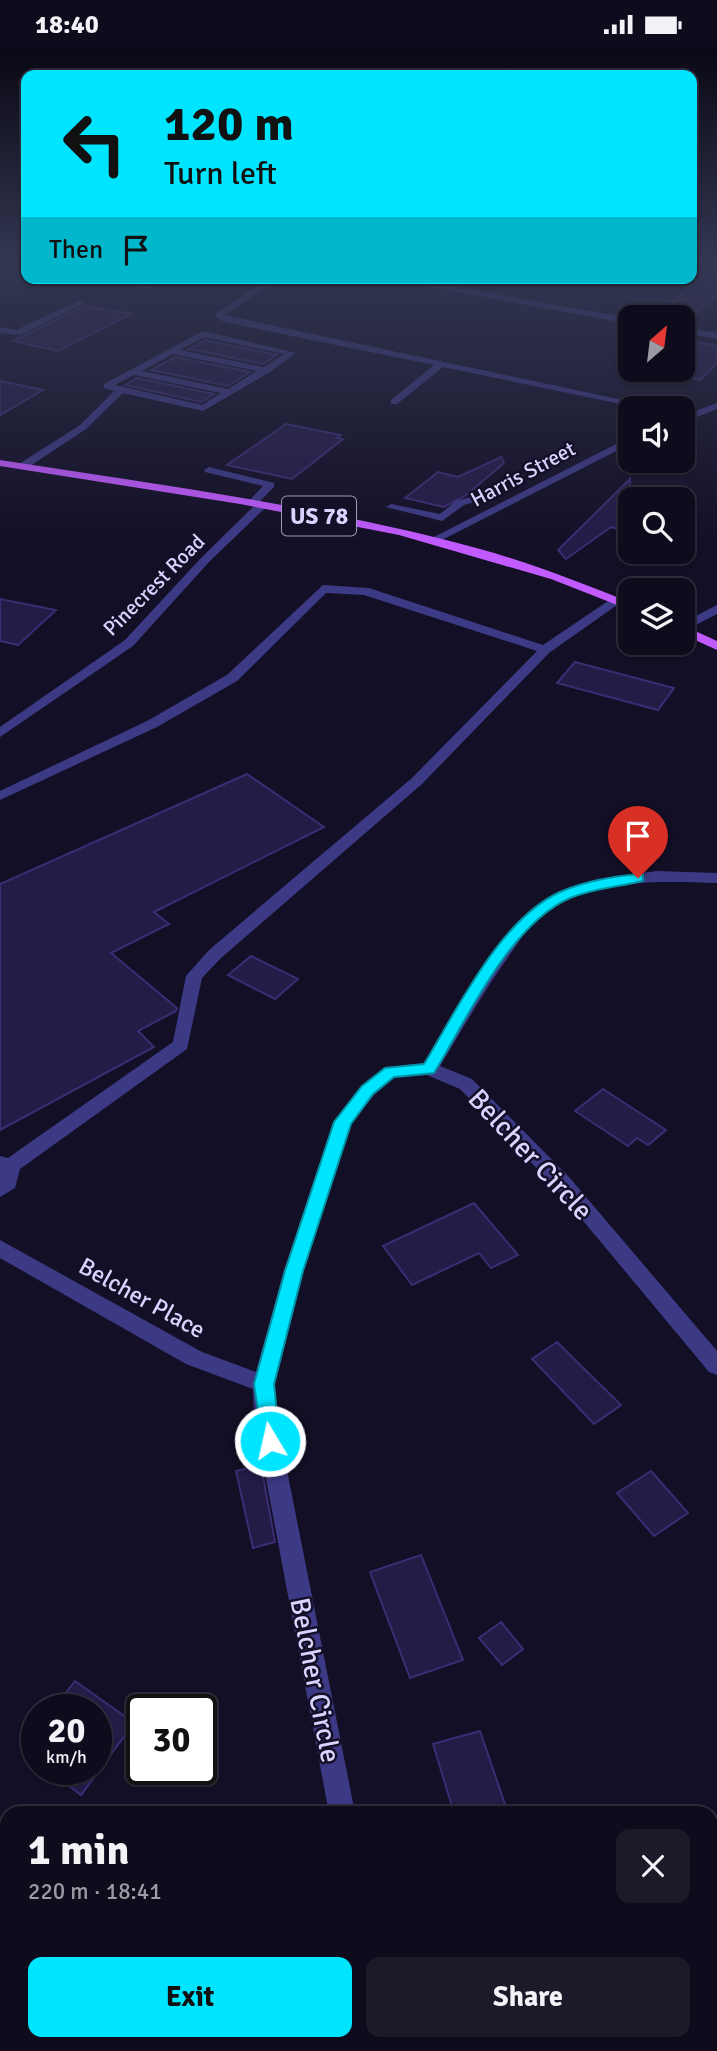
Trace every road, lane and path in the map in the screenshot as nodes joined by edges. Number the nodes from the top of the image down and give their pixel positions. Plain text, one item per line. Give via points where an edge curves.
1 (162, 356) edge
2 (199, 356) edge
3 (287, 356) edge
4 (400, 356) edge
5 (440, 365) junction
6 (267, 370) junction
7 (133, 372) junction
8 (121, 390) junction
9 (230, 392) junction
10 (618, 401) edge
11 (394, 402) dead end
12 (717, 406) edge
13 (695, 415) edge
14 (618, 446) edge
15 (0, 463) edge
16 (23, 466) junction
17 (209, 470) dead end
18 (256, 505) junction
19 (391, 507) dead end
20 (411, 512) junction
21 (450, 512) dead end
22 (393, 531) junction
23 (434, 540) junction
24 (618, 601) edge
25 (618, 607) edge
26 (717, 610) edge
27 (695, 621) edge
28 (695, 635) edge
29 (717, 646) edge
30 (545, 650) junction
31 (0, 733) edge
32 (0, 796) edge
33 (717, 878) edge
34 (429, 1069) junction
35 (5, 1165) edge
36 (0, 1190) edge
37 (0, 1248) edge
38 (717, 1366) edge
39 (264, 1384) junction
40 (341, 1806) edge

1 - 7 street
2 - 6 street
3 - 6 street
4 - 5 street
5 - 10 street
5 - 11 street
6 - 9 street
7 - 8 street via 107,386
7 - 9 street
8 - 9 street via 203,408
8 - 16 street via 83,427
12 - 13 street
14 - 23 street, Harris Street
15 - 16 main road, US 78
16 - 18 main road, US 78
17 - 18 street, Pinecrest Road via 271,485
18 - 22 main road, US 78
18 - 31 street, Pinecrest Road via 129,643
19 - 20 street
20 - 21 street via 442,518
20 - 22 street
22 - 23 main road, US 78
23 - 24 main road, US 78
25 - 30 street
26 - 27 street
28 - 29 main road
30 - 32 street via 365,591 323,589 232,678 152,724
30 - 35 street via 417,781 194,976 181,1045
33 - 34 street via 657,876 601,883 563,896 528,919 485,977
34 - 38 street, Belcher Circle via 466,1084 562,1182
34 - 39 street, Belcher Circle via 390,1072 368,1090 343,1122 294,1271
35 - 36 street via 8,1183
37 - 39 street, Belcher Place via 194,1358
39 - 40 street, Belcher Circle via 265,1415

